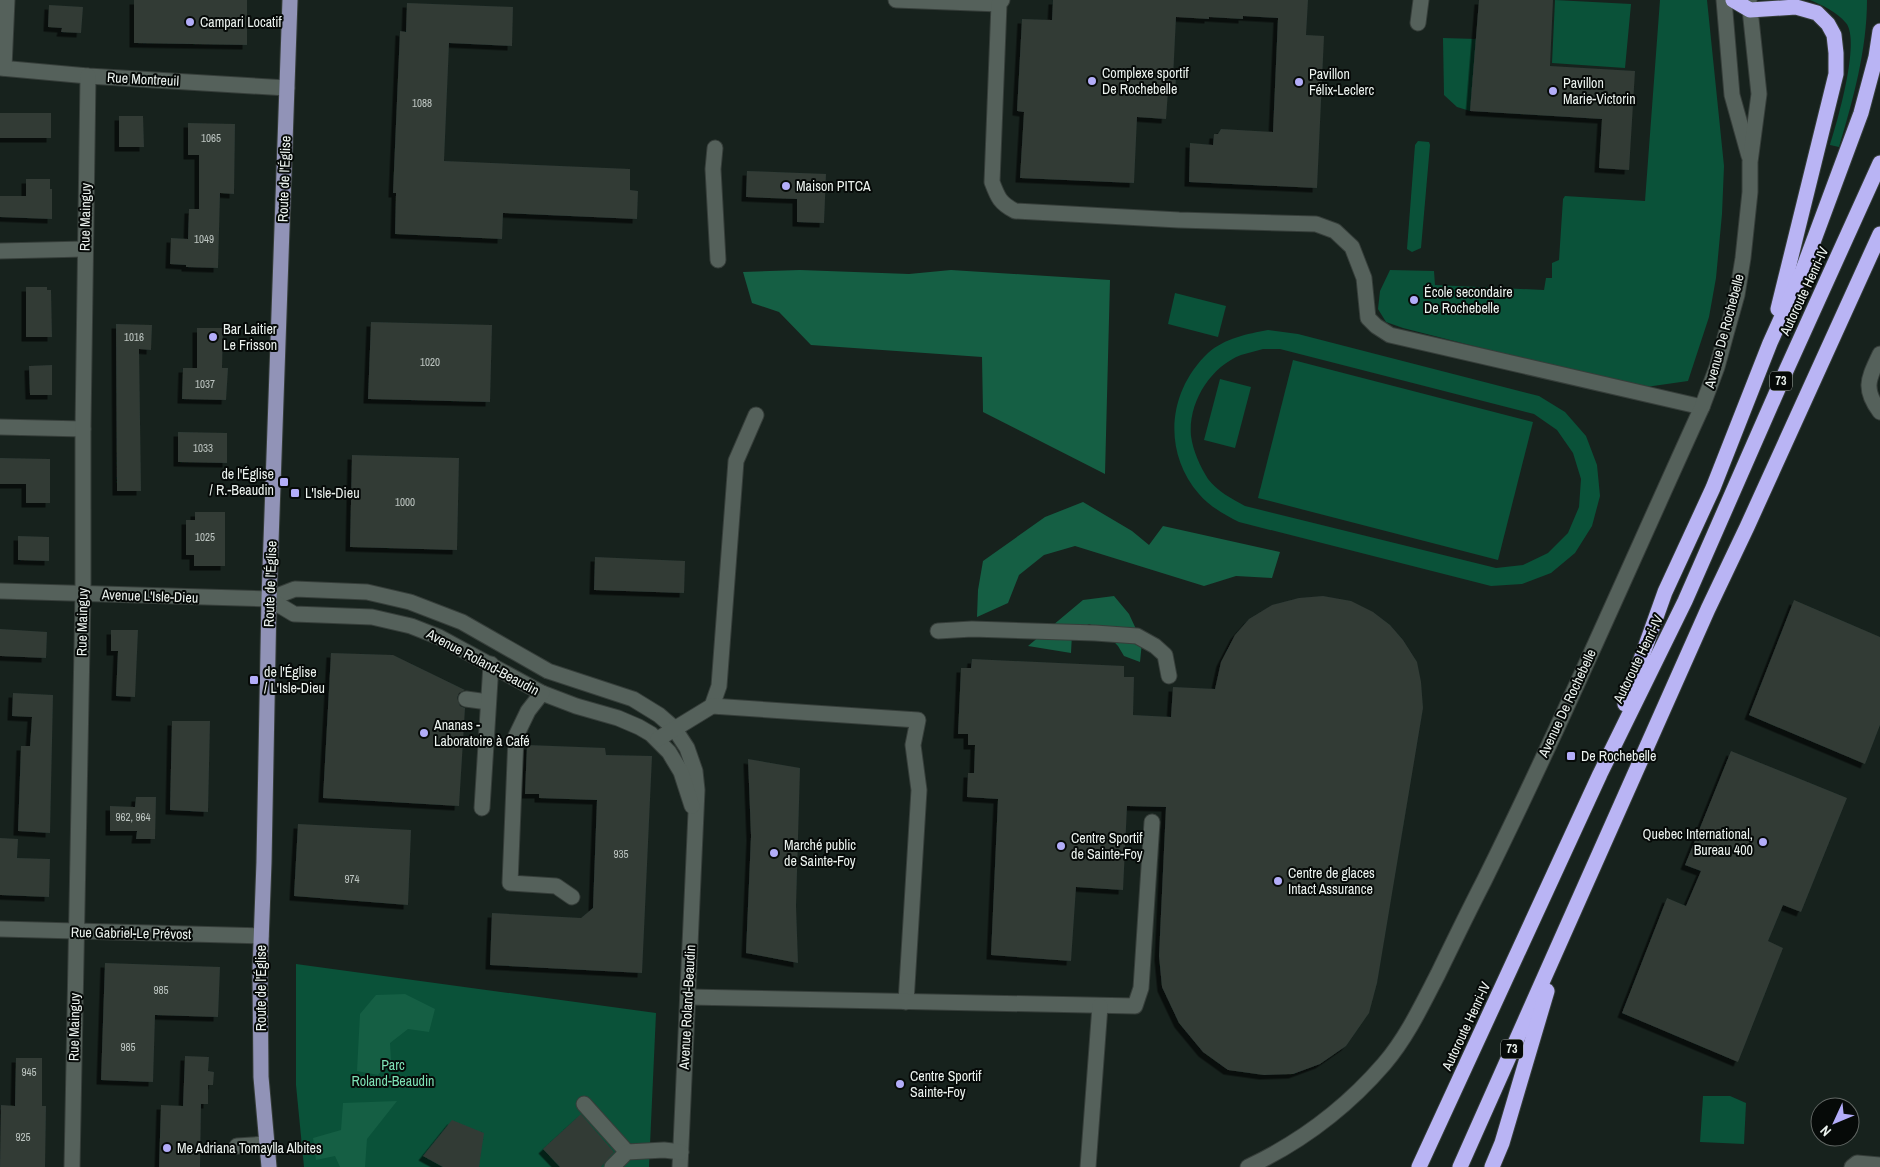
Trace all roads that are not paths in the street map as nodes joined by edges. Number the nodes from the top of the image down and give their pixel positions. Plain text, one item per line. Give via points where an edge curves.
1 (7, 0) edge
2 (290, 0) edge
3 (896, 0) edge
4 (912, 0) edge
5 (1421, 0) edge
6 (1724, 0) edge
7 (1733, 0) edge
8 (1000, 2) edge
9 (1749, 5) edge
10 (1418, 23) dead end
11 (1880, 31) edge
12 (2, 68) edge
13 (88, 76) junction
14 (287, 88) junction
15 (715, 148) dead end
16 (1750, 162) junction
17 (1880, 163) edge
18 (1880, 234) edge
19 (85, 250) junction
20 (0, 251) edge
21 (718, 260) dead end
22 (1770, 342) junction
23 (1880, 354) edge
24 (1702, 407) junction
25 (1880, 412) edge
26 (756, 415) dead end
27 (0, 427) edge
28 (83, 429) junction
29 (0, 592) edge
30 (83, 594) junction
31 (269, 599) junction
32 (938, 631) dead end
33 (491, 664) junction
34 (1168, 676) dead end
35 (542, 693) junction
36 (466, 699) dead end
37 (488, 702) junction
38 (712, 706) junction
39 (674, 728) junction
40 (658, 739) junction
41 (1600, 774) junction
42 (482, 808) dead end
43 (695, 818) junction
44 (1152, 822) dead end
45 (572, 897) dead end
46 (0, 929) edge
47 (76, 932) junction
48 (1565, 932) junction
49 (261, 936) junction
50 (688, 997) junction
51 (906, 1002) junction
52 (1100, 1006) junction
53 (584, 1104) dead end
54 (266, 1144) junction
55 (236, 1146) dead end
56 (627, 1152) junction
57 (680, 1159) edge
58 (1880, 1165) edge
59 (72, 1167) edge
60 (269, 1167) edge
61 (612, 1167) edge
62 (1088, 1167) edge
63 (1248, 1167) edge
64 (1419, 1167) edge
65 (1460, 1167) edge
66 (1492, 1167) edge
67 (1852, 1167) edge

1 - 12 street
2 - 14 main road, Route de l'Église
3 - 4 street
4 - 8 street
5 - 10 street
6 - 16 street, Avenue De Rochebelle via 1732,94
7 - 9 highway
8 - 24 street via 992,182 1005,206 1015,211 1316,224 1335,231 1352,246 1364,278 1368,318 1390,335
9 - 16 street, Avenue De Rochebelle via 1759,94
9 - 22 highway via 1796,7 1816,14 1828,24 1834,35 1836,53 1836,74
11 - 22 highway via 1861,113 1802,272
12 - 13 street, Rue Montreuil
13 - 14 street, Rue Montreuil
13 - 19 street, Rue Mainguy
14 - 31 main road, Route de l'Église
15 - 21 street via 713,169
16 - 24 street, Avenue De Rochebelle via 1750,192 1737,295
17 - 41 highway, Autoroute Henri-IV / 73 via 1685,601
18 - 48 highway, 73 via 1708,609
19 - 20 street
19 - 28 street, Rue Mainguy
22 - 41 highway via 1713,488 1665,592
23 - 25 street via 1868,381 1873,403
24 - 63 street, Avenue De Rochebelle via 1515,817 1408,1031 1386,1062 1335,1114
26 - 38 street via 736,461 719,686
27 - 28 street
28 - 30 street, Rue Mainguy
29 - 30 street, Avenue L'Isle-Dieu
30 - 31 street, Avenue L'Isle-Dieu
30 - 47 street, Rue Mainguy
31 - 33 street, Avenue Roland-Beaudin via 294,614 372,617 411,626
31 - 39 street, Avenue Roland-Beaudin via 295,589 367,592 410,602 462,622 548,671 633,699
31 - 49 main road, Route de l'Église
32 - 34 street via 1095,632 1137,636 1165,655
33 - 35 street, Avenue Roland-Beaudin
33 - 37 street
35 - 40 street, Avenue Roland-Beaudin via 618,718
35 - 45 street via 528,711 516,736 510,883 556,886
36 - 37 street
37 - 42 street
38 - 39 street
38 - 51 street via 918,720 913,745 919,790
39 - 40 street
39 - 43 street, Avenue Roland-Beaudin via 687,748 695,771
40 - 43 street, Avenue Roland-Beaudin via 681,772
41 - 64 highway, Autoroute Henri-IV / 73
43 - 50 street, Avenue Roland-Beaudin
44 - 52 street via 1141,988 1135,1006
46 - 47 street, Rue Gabriel-Le Prévost
47 - 49 street, Rue Gabriel-Le Prévost
47 - 59 street, Rue Mainguy
48 - 65 highway, 73
48 - 66 highway
49 - 54 main road, Route de l'Église via 260,1077
50 - 51 street
50 - 57 street, Avenue Roland-Beaudin
51 - 52 street
52 - 62 street
53 - 56 street
54 - 55 street
54 - 60 main road, Route de l'Église
56 - 57 street via 664,1150
56 - 61 street
58 - 67 street via 1857,1163

